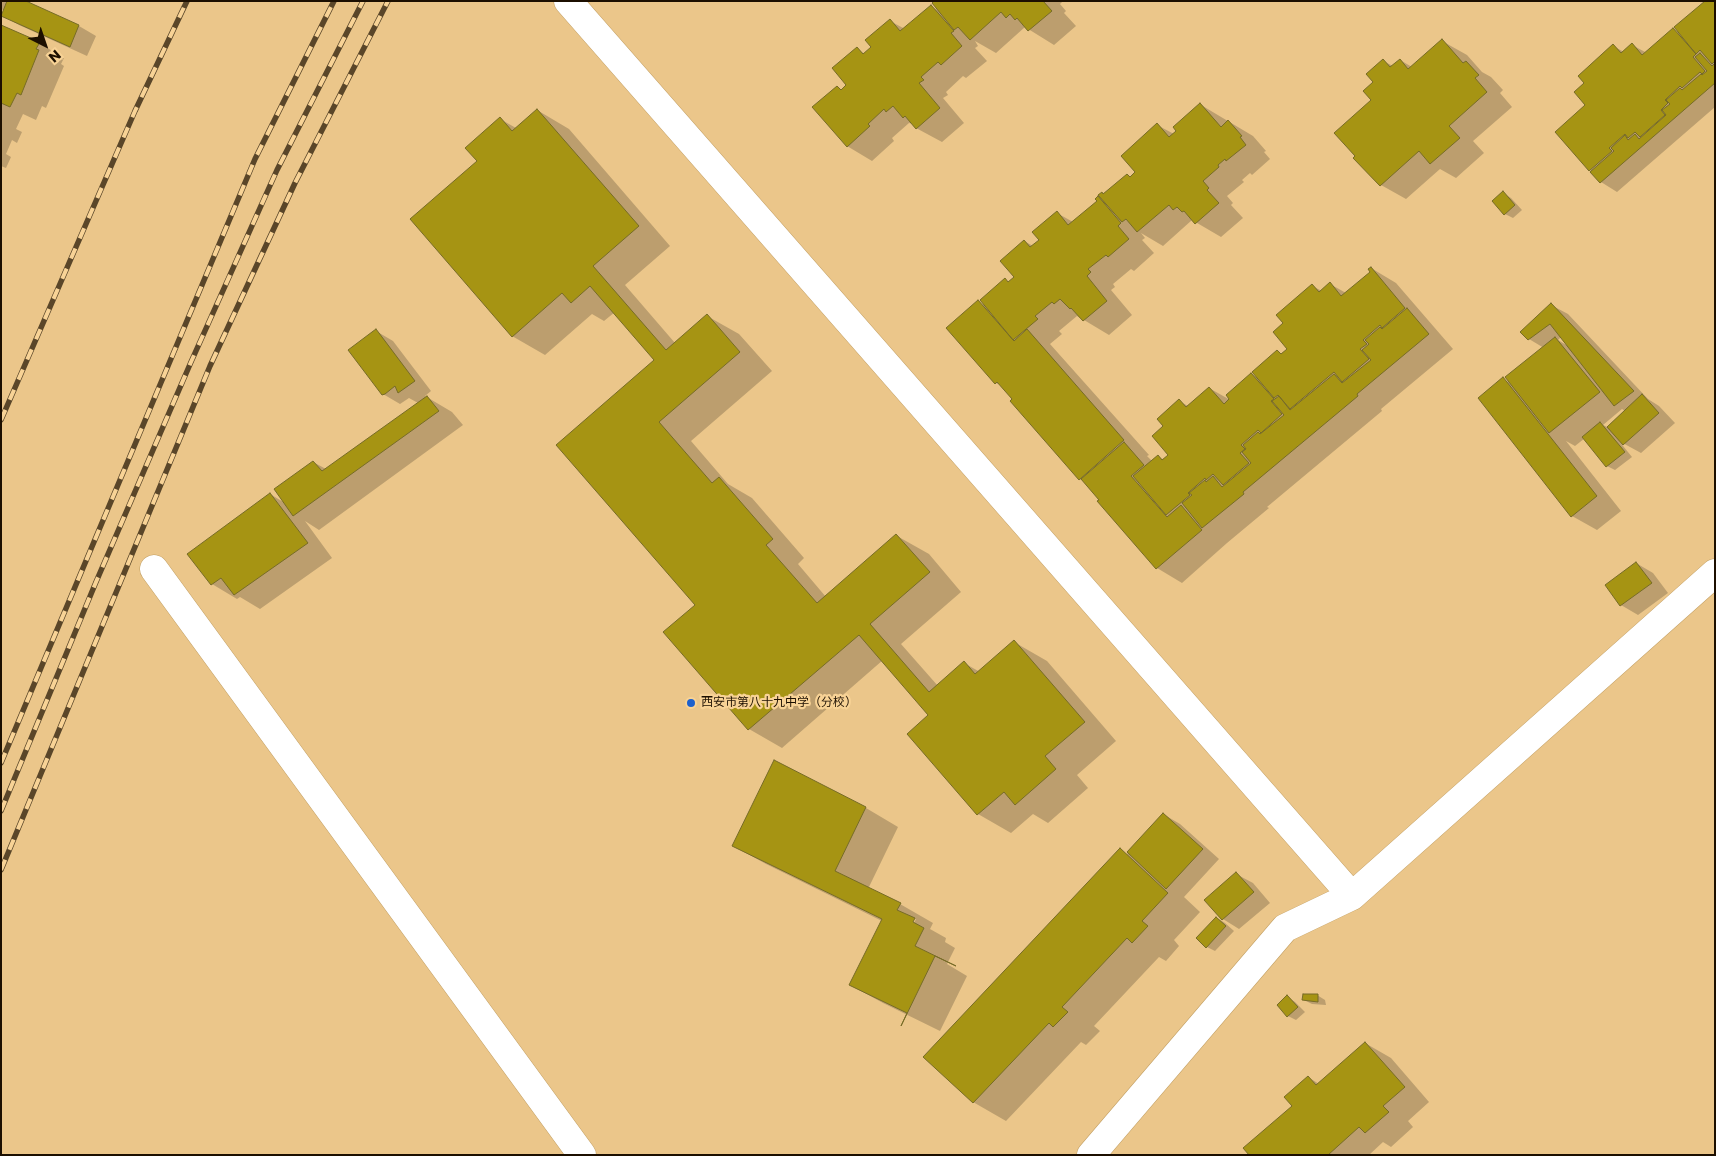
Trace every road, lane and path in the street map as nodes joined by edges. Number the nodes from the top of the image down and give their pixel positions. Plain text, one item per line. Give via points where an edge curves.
1 (568, 1) edge
2 (154, 569) dead end
3 (1715, 573) edge
4 (1352, 896) junction
5 (582, 1155) edge
6 (1091, 1155) edge

1 - 4 street
2 - 5 street
3 - 4 street
4 - 6 street via 1285,928

